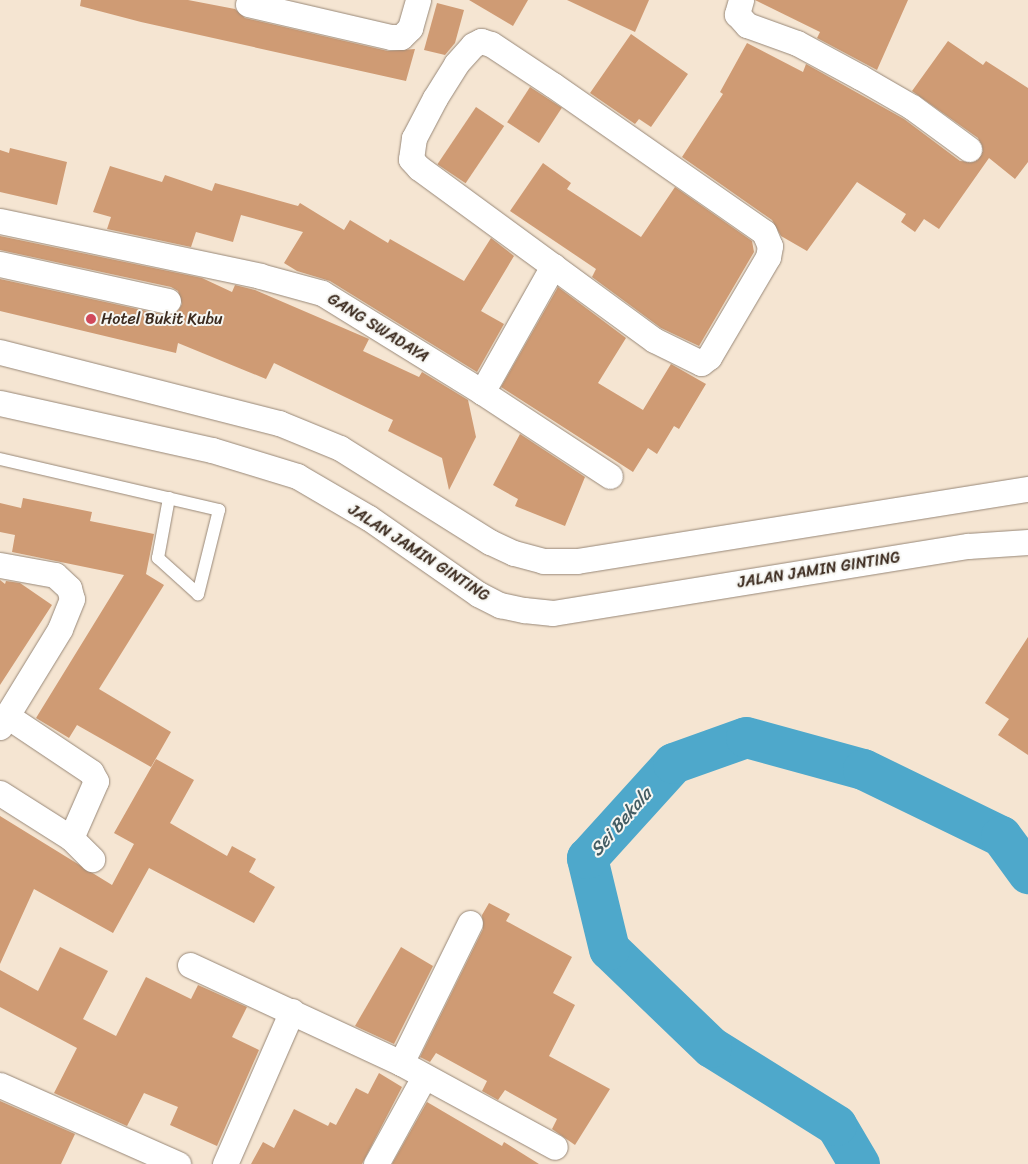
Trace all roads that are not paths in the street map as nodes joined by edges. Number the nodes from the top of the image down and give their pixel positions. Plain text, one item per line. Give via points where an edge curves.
1 (418, 0) edge
2 (742, 0) edge
3 (248, 4) dead end
4 (969, 149) dead end
5 (0, 221) edge
6 (0, 264) edge
7 (553, 266) junction
8 (168, 301) dead end
9 (0, 352) edge
10 (482, 392) junction
11 (0, 403) edge
12 (0, 460) edge
13 (610, 476) dead end
14 (1028, 489) edge
15 (169, 498) junction
16 (1028, 542) edge
17 (0, 565) edge
18 (4, 722) edge
19 (0, 793) edge
20 (71, 838) junction
21 (92, 859) dead end
22 (470, 923) dead end
23 (190, 965) dead end
24 (292, 1011) junction
25 (400, 1063) junction
26 (424, 1077) junction
27 (0, 1084) edge
28 (555, 1147) dead end
29 (178, 1164) edge
30 (225, 1164) edge
31 (376, 1164) edge

1 - 3 street via 410,28 401,37 391,38
2 - 4 street via 737,14 747,25 797,43 860,77 912,107
5 - 10 street, GANG SWADAYA via 260,276 322,293
6 - 8 street
7 - 7 street via 654,340 701,363 709,357 768,257 770,246 764,232 553,85 491,44 481,41 456,64 435,98 414,138 411,159 425,173
7 - 10 street
9 - 14 street via 280,423 340,448 490,542 514,554 543,561 577,561
10 - 13 street, GANG SWADAYA
11 - 16 street, JALAN JAMIN GINTING via 212,450 297,476 369,518 478,594 500,605 524,610 554,613 968,546
12 - 15 lane
15 - 15 lane via 218,510 198,594 158,558
17 - 18 street via 55,575 69,588 72,599 60,629
18 - 20 street via 97,779
19 - 20 street
20 - 21 street
22 - 25 street
23 - 24 street
24 - 25 street
24 - 30 street
25 - 26 street
26 - 28 street
26 - 31 street
27 - 29 street

